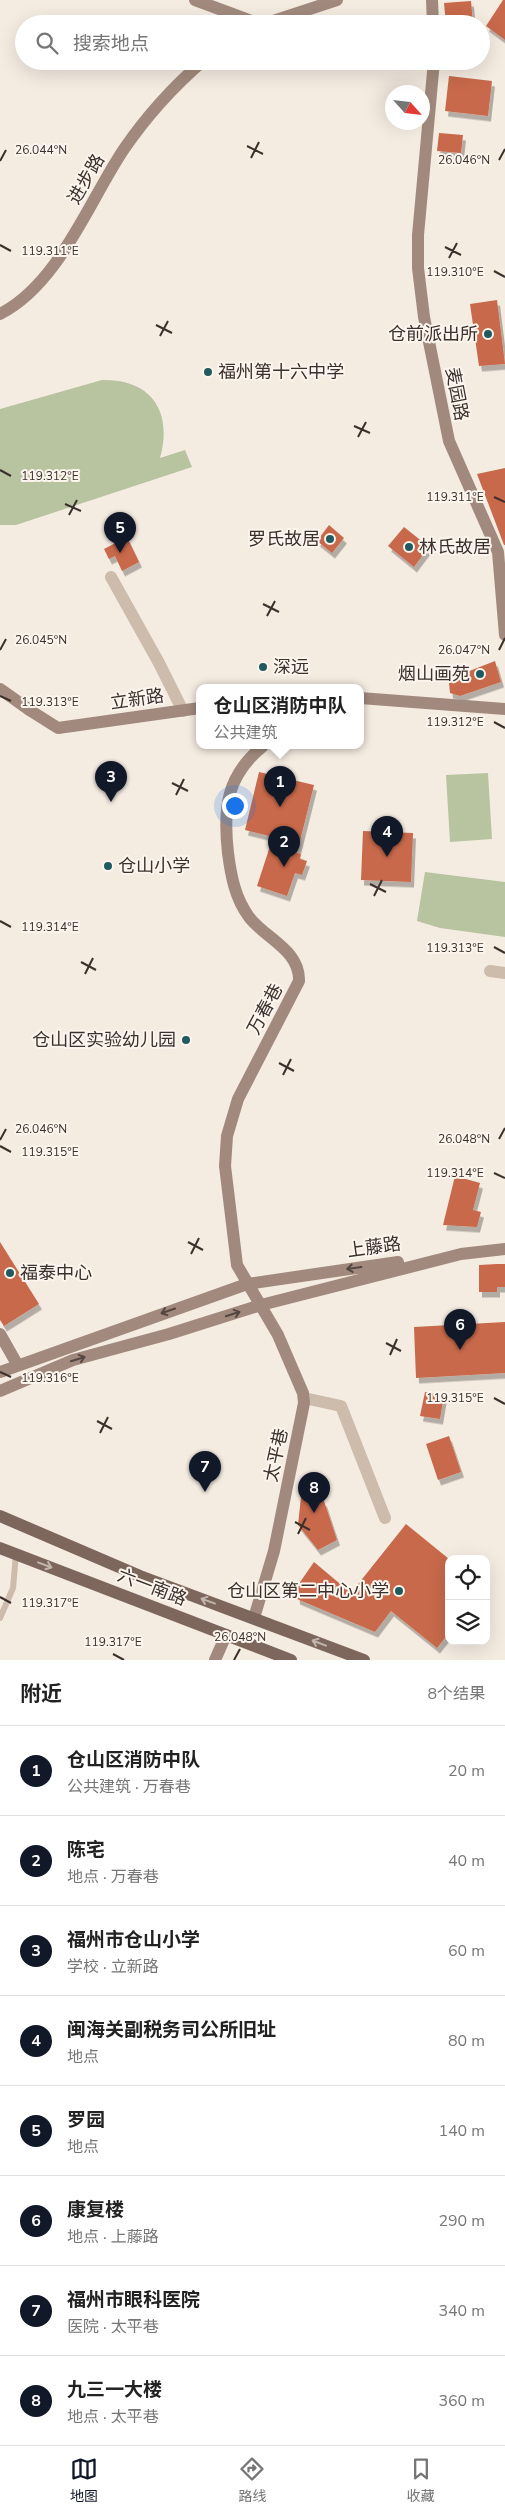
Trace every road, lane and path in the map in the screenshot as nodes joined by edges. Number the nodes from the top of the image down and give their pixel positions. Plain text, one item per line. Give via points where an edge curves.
1 (195, 0) edge
2 (337, 0) edge
3 (432, 0) edge
4 (236, 15) edge
5 (291, 15) edge
6 (433, 15) edge
7 (194, 70) edge
8 (433, 70) edge
9 (0, 314) edge
10 (503, 574) edge
11 (111, 577) dead end
12 (505, 635) edge
13 (0, 688) edge
14 (364, 698) edge
15 (196, 709) edge
16 (505, 709) edge
17 (183, 711) junction
18 (259, 749) edge
19 (490, 970) dead end
20 (505, 973) edge
21 (505, 1242) edge
22 (505, 1249) edge
23 (247, 1284) junction
24 (261, 1305) junction
25 (0, 1334) edge
26 (17, 1364) junction
27 (0, 1372) edge
28 (0, 1391) edge
29 (304, 1398) junction
30 (0, 1516) edge
31 (385, 1518) dead end
32 (0, 1548) edge
33 (16, 1554) junction
34 (0, 1618) edge
35 (254, 1618) junction
36 (226, 1635) junction
37 (215, 1660) edge
38 (291, 1660) edge
39 (364, 1660) edge

1 - 4 street
2 - 5 street
3 - 6 street
7 - 9 street, 进步路 via 165,99 125,148 53,266 14,305
8 - 10 street, 麦园路 via 418,235 424,317 449,441 494,542
10 - 12 street, 麦园路
11 - 17 street
13 - 17 street, 立新路 via 58,728
14 - 16 street
15 - 17 street, 立新路
18 - 23 street, 万春巷 via 241,768 226,802 225,829 230,872 234,889 245,910 261,930 288,952 300,971 299,981 242,1089 227,1136 225,1166 235,1258
19 - 20 street
21 -> 23 street, 上藤路 via 469,1244 440,1256
22 - 24 street via 461,1254
23 - 24 street
23 -> 26 street, 上藤路
28 -> 24 street via 73,1360
24 - 29 street via 278,1335
25 - 26 street
26 - 27 street, 上藤路
29 - 31 street via 341,1406
29 - 35 street, 太平巷 via 274,1551
35 -> 30 main road, 六一南路 via 140,1576
32 - 33 main road, 六一南路
33 - 34 lane via 13,1588
33 -> 36 main road, 六一南路
39 -> 35 main road, 六一南路
36 - 37 street
36 - 38 main road, 六一南路

